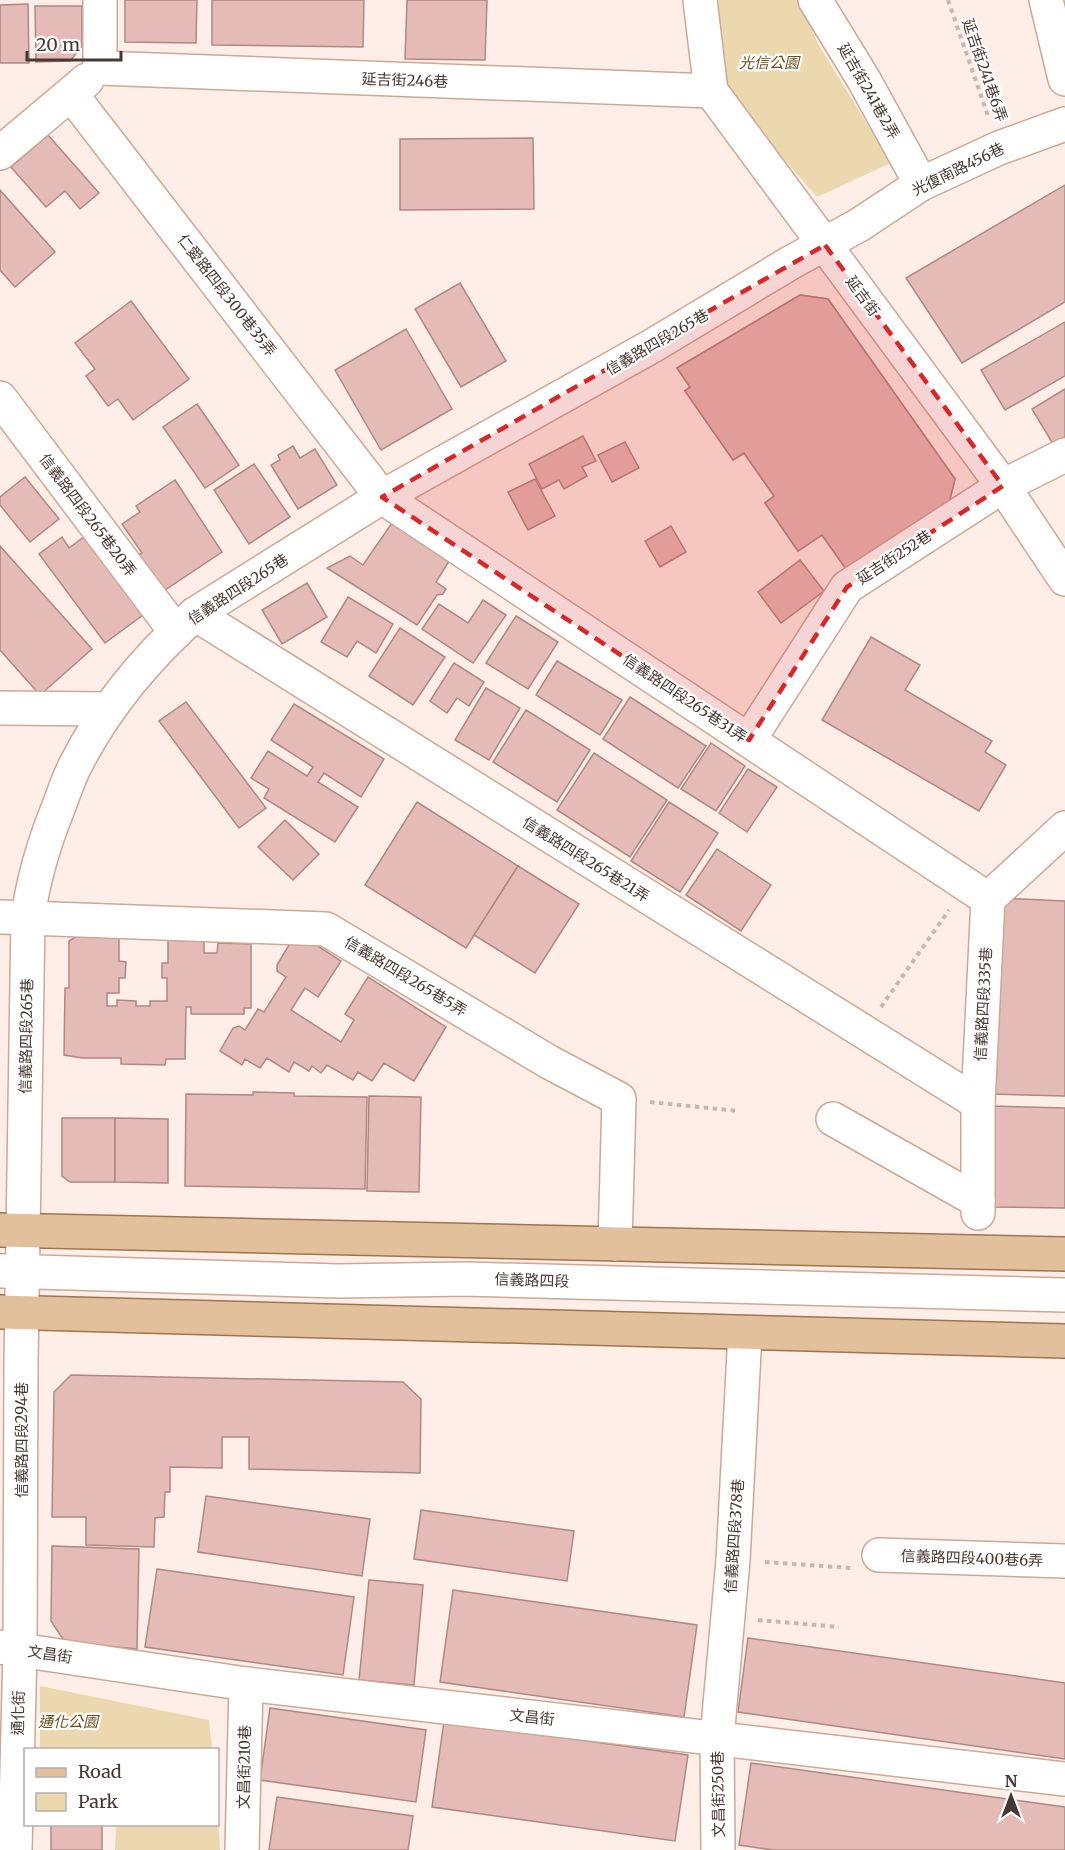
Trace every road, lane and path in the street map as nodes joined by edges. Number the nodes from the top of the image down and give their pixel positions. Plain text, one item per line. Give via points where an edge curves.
1 (100, 0) edge
2 (700, 0) edge
3 (815, 0) edge
4 (948, 0) edge
5 (1046, 0) edge
6 (100, 69) junction
7 (1065, 79) edge
8 (711, 91) junction
9 (71, 94) junction
10 (1065, 124) edge
11 (999, 148) junction
12 (0, 153) edge
13 (921, 184) junction
14 (825, 245) junction
15 (0, 398) edge
16 (1065, 455) edge
17 (1003, 486) junction
18 (382, 497) junction
19 (1065, 579) edge
20 (186, 623) junction
21 (6, 701) edge
22 (109, 709) junction
23 (749, 740) junction
24 (1065, 828) edge
25 (977, 891) junction
26 (14, 917) edge
27 (864, 1032) junction
28 (619, 1099) junction
29 (978, 1102) junction
30 (738, 1111) dead end
31 (833, 1119) dead end
32 (12, 1230) edge
33 (615, 1244) junction
34 (1065, 1254) edge
35 (11, 1272) edge
36 (1065, 1295) edge
37 (11, 1313) edge
38 (744, 1333) junction
39 (1065, 1341) edge
40 (879, 1555) joint
41 (734, 1560) junction
42 (1065, 1562) edge
43 (728, 1617) junction
44 (839, 1627) dead end
45 (10, 1648) edge
46 (246, 1684) junction
47 (717, 1738) junction
48 (1065, 1779) edge
49 (10, 1847) edge
50 (242, 1850) edge
51 (718, 1850) edge

1 - 6 street
2 - 8 street, 延吉街
3 - 13 street, 延吉街241巷2弄
4 - 11 path, 延吉街241巷6弄
5 - 7 street
6 - 8 street, 延吉街246巷
6 - 9 street
8 - 14 street, 延吉街
9 - 12 street
9 - 18 street, 仁愛路四段300巷35弄
10 - 11 street, 光復南路456巷
11 - 13 street, 光復南路456巷
13 - 14 street, 光復南路456巷
14 - 17 street, 延吉街
14 - 18 street, 信義路四段265巷
15 - 20 street, 信義路四段265巷20弄
16 - 17 street, 延吉街252巷
17 - 19 street, 延吉街
17 - 23 street, 延吉街252巷 via 848,587
18 - 20 street, 信義路四段265巷
18 - 23 street, 信義路四段265巷31弄
20 - 22 street, 信義路四段265巷
20 - 27 street, 信義路四段265巷21弄
21 - 22 street
22 - 26 street, 信義路四段265巷 via 74,767 32,885
23 - 25 street, 信義路四段265巷31弄
24 - 25 street
25 - 27 path
25 - 29 street, 信義路四段335巷
26 - 28 street, 信義路四段265巷5弄 via 326,928 549,1062
26 - 32 street, 信義路四段265巷
27 - 29 street, 信義路四段265巷21弄
28 - 30 path
28 - 33 street
29 - 31 street, 信義路四段335巷 via 978,1207
32 - 33 main road
32 - 35 street, 信義路四段294巷
33 - 34 main road
35 - 36 street, 信義路四段
35 - 37 street, 信義路四段294巷
37 - 38 main road
37 - 45 street, 信義路四段294巷
38 - 39 main road
38 - 41 street, 信義路四段378巷
40 - 41 path via 875,1570
40 - 42 street, 信義路四段400巷6弄
41 - 43 street, 信義路四段378巷
43 - 44 path
43 - 47 street, 信義路四段378巷
45 - 46 street, 文昌街
45 - 49 street, 通化街
46 - 47 street, 文昌街
46 - 50 street, 文昌街210巷
47 - 48 street, 文昌街
47 - 51 street, 文昌街250巷

